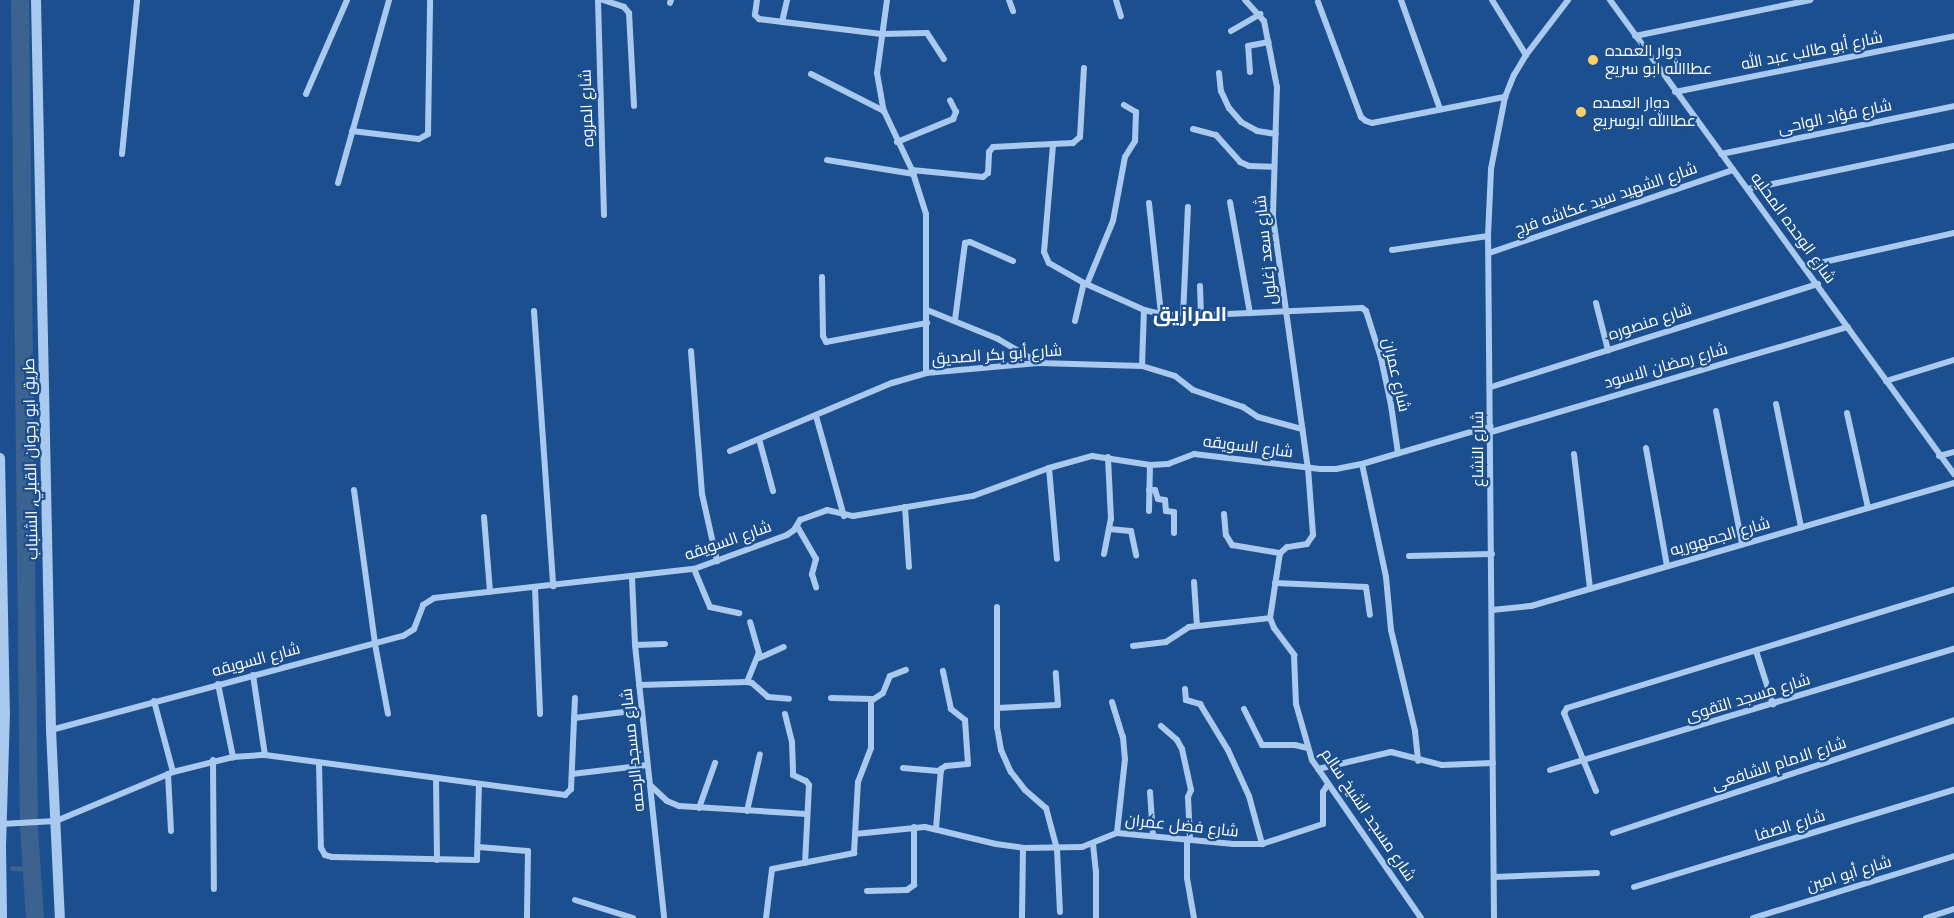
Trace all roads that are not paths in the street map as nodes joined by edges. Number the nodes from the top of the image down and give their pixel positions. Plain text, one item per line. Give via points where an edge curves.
1 (36, 0) edge
2 (137, 0) edge
3 (347, 0) edge
4 (389, 0) edge
5 (430, 0) edge
6 (598, 0) edge
7 (603, 0) edge
8 (757, 0) edge
9 (787, 0) edge
10 (887, 0) edge
11 (1009, 0) edge
12 (1116, 0) edge
13 (1245, 0) edge
14 (1401, 0) edge
15 (1492, 0) edge
16 (1568, 0) edge
17 (1610, 0) edge
18 (1810, 0) edge
19 (1318, 2) dead end
20 (1013, 11) dead end
21 (1261, 14) junction
22 (1121, 16) dead end
23 (782, 22) junction
24 (1231, 31) dead end
25 (881, 34) junction
26 (1635, 36) junction
27 (1954, 36) edge
28 (1269, 42) junction
29 (1526, 55) junction
30 (944, 59) dead end
31 (1084, 68) dead end
32 (1250, 72) dead end
33 (1219, 73) dead end
34 (811, 74) dead end
35 (1675, 92) junction
36 (306, 94) dead end
37 (1505, 97) junction
38 (950, 100) dead end
39 (1124, 105) dead end
40 (634, 106) dead end
41 (1954, 106) edge
42 (1440, 110) junction
43 (884, 111) junction
44 (1193, 129) dead end
45 (352, 131) junction
46 (1276, 134) junction
47 (897, 142) junction
48 (1053, 144) junction
49 (1954, 146) edge
50 (122, 154) dead end
51 (1721, 154) junction
52 (827, 160) dead end
53 (1273, 167) junction
54 (1733, 170) junction
55 (913, 172) junction
56 (338, 183) dead end
57 (1748, 189) junction
58 (1230, 202) dead end
59 (1149, 203) dead end
60 (1188, 207) dead end
61 (604, 215) dead end
62 (1954, 233) edge
63 (1488, 236) junction
64 (1392, 250) dead end
65 (1489, 253) junction
66 (1013, 261) dead end
67 (1806, 266) junction
68 (822, 277) dead end
69 (1086, 284) junction
70 (1818, 284) junction
71 (1200, 286) dead end
72 (1596, 303) dead end
73 (927, 310) junction
74 (1144, 310) junction
75 (534, 311) dead end
76 (1287, 311) junction
77 (1250, 313) junction
78 (1161, 314) junction
79 (1201, 315) junction
80 (1183, 316) junction
81 (955, 320) junction
82 (1075, 321) dead end
83 (927, 324) junction
84 (1848, 327) junction
85 (1608, 350) junction
86 (691, 351) dead end
87 (1954, 360) edge
88 (1039, 363) junction
89 (1142, 366) junction
90 (926, 374) junction
91 (1886, 381) junction
92 (1491, 387) junction
93 (1776, 404) dead end
94 (1716, 411) dead end
95 (1847, 413) dead end
96 (816, 416) junction
97 (1302, 429) junction
98 (1491, 429) junction
99 (759, 439) junction
100 (1646, 448) dead end
101 (730, 451) dead end
102 (1954, 452) edge
103 (1398, 453) junction
104 (1574, 454) dead end
105 (1939, 456) junction
106 (1108, 457) junction
107 (0, 458) edge
108 (1362, 464) junction
109 (1150, 465) junction
110 (1049, 468) junction
111 (1308, 468) junction
112 (1954, 474) edge
113 (1954, 483) edge
114 (354, 490) dead end
115 (1149, 490) junction
116 (773, 491) dead end
117 (905, 507) junction
118 (1868, 508) junction
119 (1149, 511) dead end
120 (1224, 514) dead end
121 (844, 516) junction
122 (484, 517) dead end
123 (797, 526) junction
124 (1802, 527) junction
125 (1109, 529) junction
126 (1174, 533) dead end
127 (1742, 544) junction
128 (1281, 553) junction
129 (1104, 554) dead end
130 (1492, 554) junction
131 (1136, 555) dead end
132 (1409, 556) dead end
133 (1058, 559) dead end
134 (717, 561) junction
135 (1667, 566) junction
136 (909, 567) dead end
137 (694, 569) junction
138 (632, 578) junction
139 (1194, 582) dead end
140 (1275, 583) junction
141 (553, 586) junction
142 (816, 587) dead end
143 (535, 588) junction
144 (1590, 589) junction
145 (1954, 590) edge
146 (490, 592) junction
147 (997, 607) dead end
148 (1492, 610) junction
149 (740, 614) dead end
150 (1370, 615) dead end
151 (1270, 618) junction
152 (750, 622) dead end
153 (1197, 626) junction
154 (375, 644) junction
155 (665, 644) dead end
156 (635, 645) junction
157 (1133, 646) dead end
158 (784, 647) dead end
159 (1954, 649) edge
160 (1756, 651) junction
161 (759, 658) junction
162 (906, 670) dead end
163 (943, 671) dead end
164 (1056, 673) dead end
165 (253, 675) junction
166 (747, 682) junction
167 (218, 684) junction
168 (639, 685) junction
169 (1185, 689) dead end
170 (575, 698) dead end
171 (831, 698) dead end
172 (789, 699) dead end
173 (872, 699) junction
174 (154, 701) junction
175 (1112, 702) dead end
176 (1773, 704) junction
177 (998, 708) junction
178 (1244, 708) dead end
179 (641, 710) junction
180 (2, 712) edge
181 (388, 714) dead end
182 (540, 714) dead end
183 (785, 714) dead end
184 (574, 718) junction
185 (1954, 720) edge
186 (1161, 726) dead end
187 (51, 730) junction
188 (2, 743) edge
189 (1307, 748) junction
190 (760, 754) dead end
191 (265, 755) junction
192 (233, 757) junction
193 (213, 760) junction
194 (1419, 761) junction
195 (1584, 762) junction
196 (319, 763) junction
197 (1493, 763) junction
198 (715, 764) dead end
199 (646, 765) junction
200 (903, 768) dead end
201 (1318, 769) junction
202 (1550, 770) dead end
203 (941, 771) junction
204 (170, 773) junction
205 (572, 774) junction
206 (436, 778) junction
207 (649, 783) junction
208 (479, 784) junction
209 (1328, 784) junction
210 (1954, 790) edge
211 (1596, 791) dead end
212 (1150, 792) dead end
213 (699, 808) junction
214 (747, 811) junction
215 (806, 814) junction
216 (52, 821) junction
217 (1, 824) edge
218 (914, 827) junction
219 (936, 828) junction
220 (171, 831) dead end
221 (1117, 832) junction
222 (1613, 833) dead end
223 (855, 834) junction
224 (1153, 836) junction
225 (1188, 839) junction
226 (0, 844) edge
227 (1093, 844) junction
228 (1262, 844) junction
229 (478, 847) junction
230 (1023, 848) junction
231 (1057, 849) junction
232 (1954, 856) edge
233 (437, 860) junction
234 (805, 863) junction
235 (1597, 873) dead end
236 (1494, 877) junction
237 (1634, 888) dead end
238 (214, 889) dead end
239 (867, 891) dead end
240 (1, 896) edge
241 (575, 900) dead end
242 (1954, 909) edge
243 (1060, 912) dead end
244 (2, 918) edge
245 (60, 918) edge
246 (527, 918) edge
247 (633, 918) edge
248 (664, 918) edge
249 (766, 918) edge
250 (1022, 918) edge
251 (1096, 918) edge
252 (1194, 918) edge
253 (1421, 918) edge
254 (1494, 918) edge
255 (1753, 918) edge
256 (1926, 918) edge

1 - 187 street, طريق ابو رجوان القبلي, الشنباب
2 - 50 street
3 - 36 street
4 - 45 street
5 - 45 street via 428,134 419,139
6 - 61 street, شارع المروه
7 - 40 street via 624,7 629,13
8 - 23 street via 756,18
9 - 23 street
10 - 25 street
11 - 20 street
12 - 22 street
13 - 21 street
14 - 42 street
15 - 29 street
16 - 29 street, شارع النشاع
17 - 26 street, شارع الوحده المحليه
18 - 26 street
19 - 42 street via 1363,119 1372,123
21 - 24 street
21 - 28 street, شارع سعد زغلول
23 - 25 street
25 - 30 street via 927,33
25 - 43 street via 877,73
26 - 35 street, شارع الوحده المحليه
27 - 35 street, شارع أبو طالب عبد الله
28 - 32 street via 1248,46
28 - 46 street, شارع سعد زغلول via 1277,87
29 - 37 street, شارع النشاع
31 - 48 street via 1080,136 1069,144
33 - 46 street via 1221,91 1241,122 1257,131
34 - 43 street
35 - 51 street, شارع الوحده المحليه
37 - 42 street
37 - 63 street, شارع النشاع via 1491,169
38 - 47 street via 956,112 953,119
39 - 69 street via 1136,112 1135,141 1125,158 1113,221
41 - 51 street, شارع فؤاد الواحى
43 - 47 street
44 - 53 street via 1216,135 1240,162
45 - 56 street
46 - 53 street, شارع سعد زغلول
47 - 55 street
48 - 55 street via 993,147 984,177
48 - 69 street via 1044,252 1049,263
49 - 57 street
51 - 54 street, شارع الوحده المحليه
52 - 55 street
53 - 76 street, شارع سعد زغلول via 1273,217
54 - 57 street, شارع الوحده المحليه
54 - 65 street, شارع الشهيد سيد عكاشه فرج
55 - 73 street via 926,214
57 - 67 street, شارع الوحده المحليه
58 - 77 street
59 - 78 street
60 - 80 street
62 - 67 street
63 - 64 street
63 - 65 street, شارع النشاع
65 - 92 street, شارع النشاع
66 - 81 street via 965,243
67 - 70 street, شارع الوحده المحليه
68 - 83 street via 826,342
69 - 74 street
69 - 82 street
70 - 84 street, شارع الوحده المحليه
70 - 85 street, شارع منصوره
71 - 79 street
72 - 85 street
73 - 81 street
73 - 83 street
74 - 78 street
74 - 89 street
75 - 141 street
76 - 77 street
76 - 97 street, شارع سعد زغلول
76 - 103 street, شارع عمران via 1360,307 1365,311 1381,358
77 - 79 street
78 - 80 street
79 - 80 street
81 - 88 street
83 - 90 street
84 - 91 street, شارع الوحده المحليه
84 - 98 street, شارع رمضان الاسود
85 - 92 street, شارع منصوره
86 - 134 street via 702,494
87 - 91 street
88 - 89 street, شارع أبو بكر الصديق
88 - 90 street, شارع أبو بكر الصديق
89 - 97 street, شارع أبو بكر الصديق via 1175,376 1193,390 1243,407 1258,417
90 - 96 street, شارع أبو بكر الصديق via 892,383
91 - 105 street, شارع الوحده المحليه
92 - 98 street, شارع النشاع
93 - 124 street
94 - 127 street
95 - 118 street
96 - 99 street, شارع أبو بكر الصديق
96 - 121 street
97 - 111 street, شارع سعد زغلول
98 - 103 street, شارع السويقه
98 - 130 street, شارع النشاع
99 - 101 street, شارع أبو بكر الصديق
99 - 116 street
100 - 135 street
102 - 105 street
103 - 108 street, شارع السويقه
104 - 144 street
105 - 112 street, شارع الوحده المحليه
106 - 109 street, شارع السويقه
106 - 110 street, شارع السويقه via 1077,459
106 - 125 street
107 - 180 street, طريق ابو رجوان القبلي, الشنباب
108 - 111 street, شارع السويقه via 1336,469
108 - 194 street via 1383,559 1392,638
109 - 111 street, شارع السويقه via 1168,464 1194,454
109 - 115 street
110 - 117 street, شارع السويقه via 973,496
110 - 133 street
111 - 128 street via 1313,538
113 - 118 street, شارع الجمهوريه
114 - 154 street
115 - 119 street
115 - 126 street via 1165,500 1166,511 1174,512
117 - 121 street, شارع السويقه
117 - 136 street
118 - 124 street, شارع الجمهوريه
120 - 128 street via 1226,535 1232,545
121 - 123 street, شارع السويقه via 827,510 803,518
122 - 146 street
123 - 134 street, شارع السويقه via 787,535
123 - 142 street via 816,559 812,574
124 - 127 street, شارع الجمهوريه
125 - 129 street
125 - 131 street via 1131,531
127 - 135 street, شارع الجمهوريه
128 - 140 street
130 - 132 street
130 - 148 street, شارع النشاع
134 - 137 street, شارع السويقه
135 - 144 street, شارع الجمهوريه
137 - 138 street, شارع السويقه
137 - 149 street via 710,607
138 - 141 street, شارع السويقه
138 - 156 street, شارع مسجد الرحمه
139 - 153 street
140 - 150 street via 1366,587
140 - 151 street
141 - 143 street, شارع السويقه
143 - 146 street, شارع السويقه
143 - 182 street
144 - 148 street, شارع الجمهوريه via 1532,606
145 - 160 street
146 - 154 street, شارع السويقه via 434,598 423,605 418,623 409,633
147 - 177 street
148 - 197 street, شارع النشاع
151 - 153 street
151 - 189 street, شارع مسجد الشيخ سالم via 1294,655 1296,704
152 - 161 street
153 - 157 street via 1185,628 1166,642
154 - 165 street, شارع السويقه
154 - 181 street
155 - 156 street
156 - 168 street, شارع مسجد الرحمه
158 - 161 street
159 - 176 street, شارع مسجد التقوى
160 - 176 street
160 - 195 street via 1566,708 1564,713
161 - 166 street
162 - 173 street via 890,676 883,693
163 - 203 street via 951,709 965,720 968,764 944,766
164 - 177 street via 1058,705
165 - 167 street, شارع السويقه
165 - 191 street
166 - 168 street
166 - 172 street via 768,697
167 - 174 street, شارع السويقه
167 - 192 street
168 - 179 street, شارع مسجد الرحمه
169 - 228 street via 1186,700 1200,704 1228,750 1249,796
170 - 184 street
171 - 173 street
173 - 223 street via 871,748 858,782
174 - 187 street, شارع السويقه
174 - 204 street
175 - 221 street via 1125,759
176 - 195 street, شارع مسجد التقوى
177 - 231 street via 1001,750 1018,781 1046,808
178 - 189 street via 1262,745
179 - 184 street
179 - 199 street, شارع مسجد الرحمه
180 - 188 street, طريق ابو رجوان القبلي, الشنباب
183 - 215 street via 792,742 793,775 809,785
184 - 205 street
185 - 222 street, شارع الامام الشافعى
186 - 225 street via 1182,749 1191,790
187 - 216 street, طريق ابو رجوان القبلي, الشنباب
188 - 217 street, طريق ابو رجوان القبلي, الشنباب
189 - 201 street, شارع مسجد الشيخ سالم
190 - 214 street
191 - 192 street
191 - 196 street
192 - 193 street
193 - 204 street
193 - 238 street
194 - 197 street via 1442,765
194 - 201 street via 1390,752
195 - 202 street, شارع مسجد التقوى
195 - 211 street
196 - 206 street
196 - 233 street via 321,848 325,855
197 - 236 street, شارع النشاع
198 - 213 street
199 - 205 street
199 - 207 street, شارع مسجد الرحمه
200 - 203 street
201 - 209 street, شارع مسجد الشيخ سالم
203 - 219 street
204 - 216 street
204 - 220 street
205 - 208 street via 571,789 565,795
206 - 208 street
206 - 233 street
207 - 213 street via 667,801
207 - 248 street, شارع مسجد الرحمه
208 - 229 street
209 - 228 street, شارع فضل عمران via 1323,792 1323,824
209 - 253 street, شارع مسجد الشيخ سالم
210 - 237 street, شارع الصفا
212 - 224 street
213 - 214 street
214 - 215 street
215 - 234 street
216 - 217 street
216 - 245 street, طريق ابو رجوان القبلي, الشنباب
217 - 226 street, طريق ابو رجوان القبلي, الشنباب
218 - 219 street, شارع فضل عمران
218 - 223 street, شارع فضل عمران
218 - 239 street via 914,885 907,890
219 - 230 street, شارع فضل عمران
221 - 224 street, شارع فضل عمران
221 - 227 street, شارع فضل عمران
223 - 234 street via 853,855
224 - 225 street, شارع فضل عمران
225 - 228 street, شارع فضل عمران
225 - 252 street via 1187,878
226 - 240 street, طريق ابو رجوان القبلي, الشنباب
227 - 231 street, شارع فضل عمران
227 - 251 street
229 - 233 street via 477,860
229 - 246 street via 528,851
230 - 231 street, شارع فضل عمران
230 - 250 street
231 - 243 street
232 - 255 street, شارع أبو امين
234 - 249 street via 777,867 770,873
235 - 236 street
236 - 254 street, شارع النشاع
240 - 244 street, طريق ابو رجوان القبلي, الشنباب
241 - 247 street
242 - 256 street

